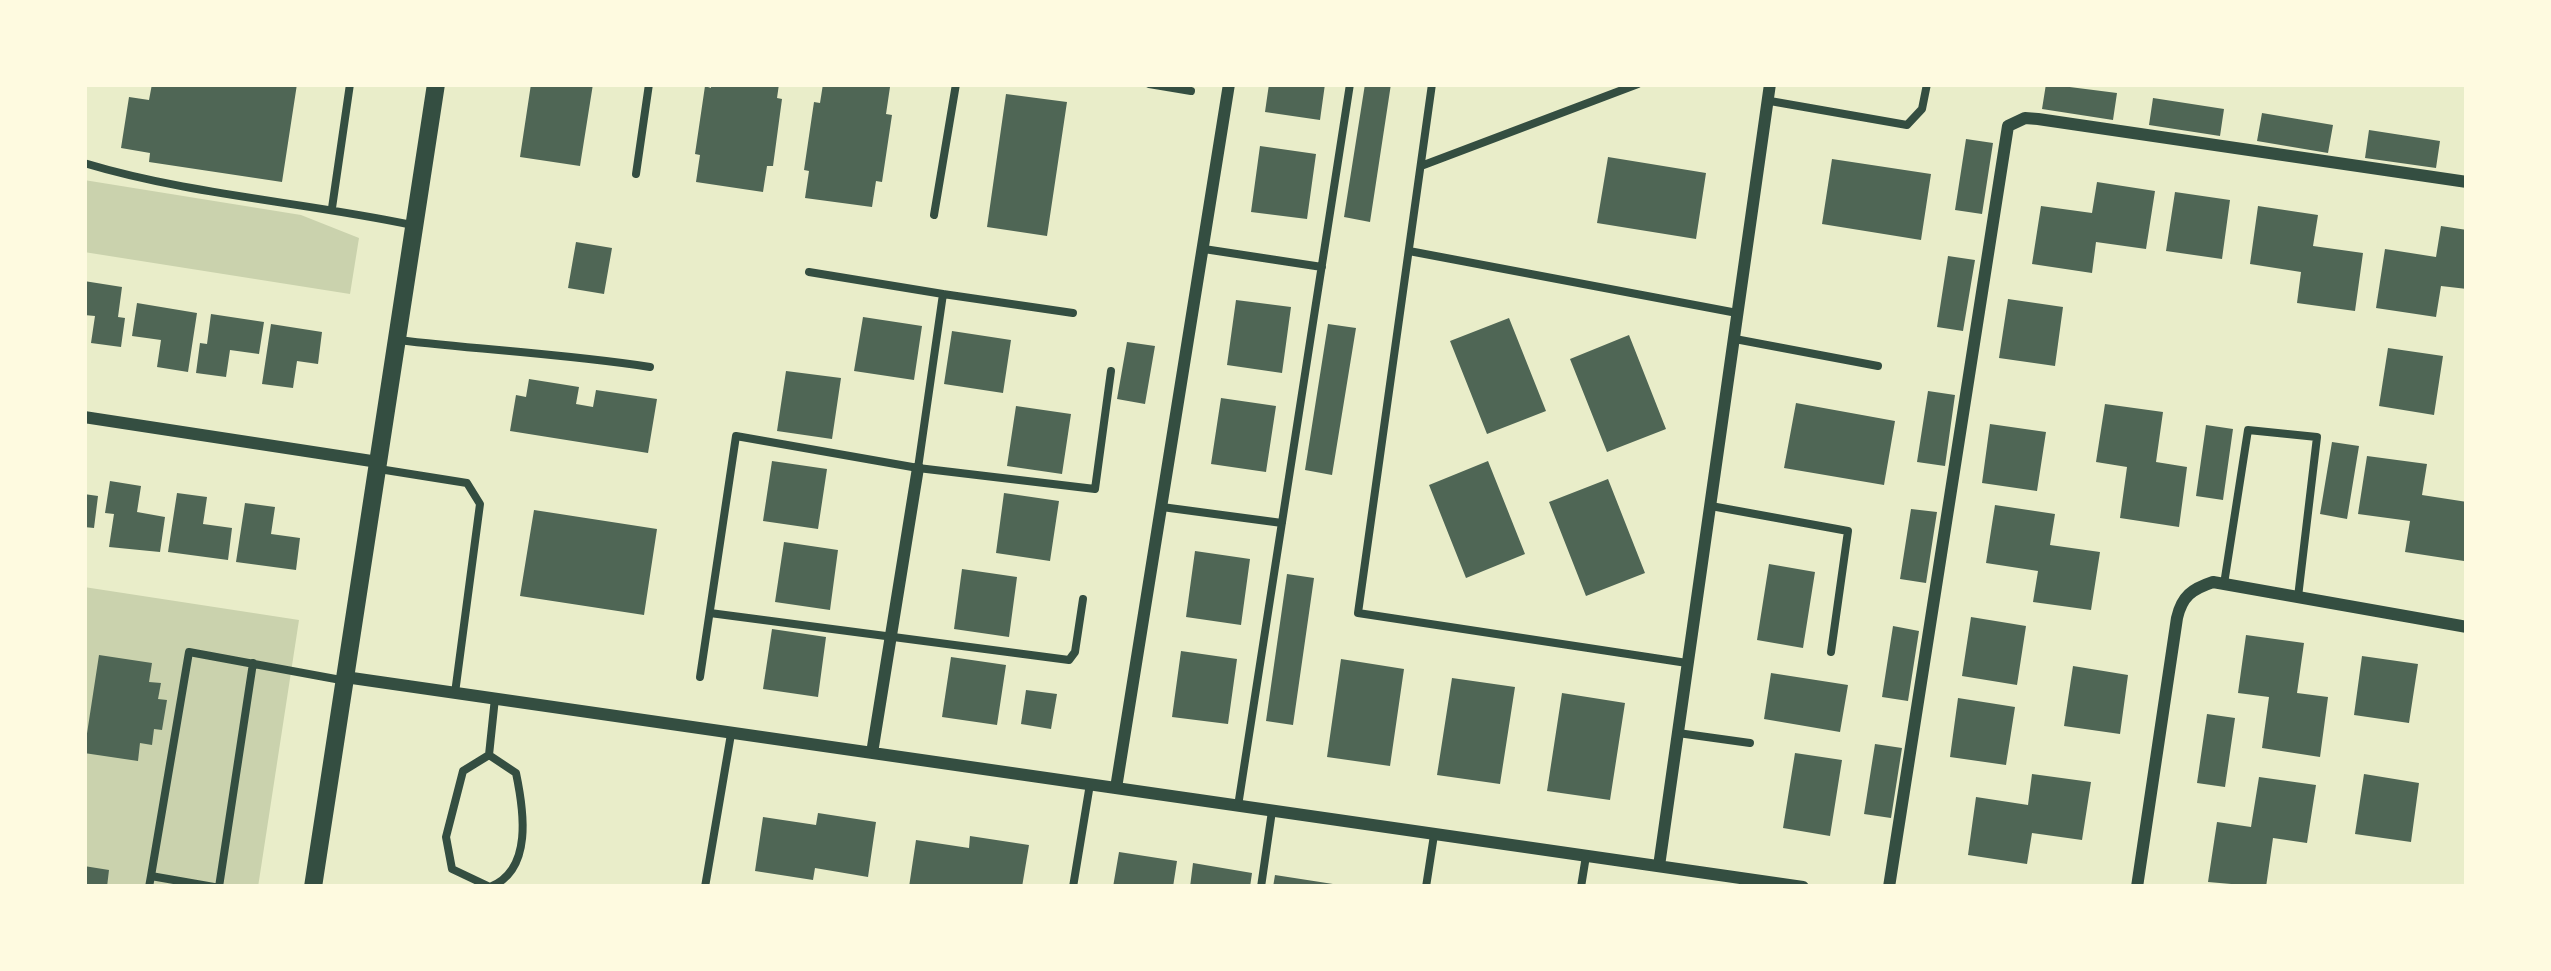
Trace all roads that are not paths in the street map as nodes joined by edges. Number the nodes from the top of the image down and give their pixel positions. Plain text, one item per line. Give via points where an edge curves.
1 (350, 84) edge
2 (436, 84) edge
3 (649, 84) edge
4 (956, 84) edge
5 (1149, 84) edge
6 (1229, 84) edge
7 (1350, 84) edge
8 (1432, 84) edge
9 (1638, 84) edge
10 (1770, 84) edge
11 (1927, 84) edge
12 (1191, 91) dead end
13 (1770, 101) junction
14 (84, 164) edge
15 (1421, 166) junction
16 (636, 174) dead end
17 (2467, 182) edge
18 (332, 208) junction
19 (934, 215) dead end
20 (414, 225) junction
21 (1202, 248) junction
22 (1409, 251) junction
23 (1322, 267) junction
24 (809, 272) dead end
25 (943, 294) junction
26 (1073, 313) dead end
27 (1739, 313) junction
28 (1736, 339) junction
29 (397, 340) junction
30 (1878, 366) dead end
31 (650, 367) dead end
32 (1112, 371) dead end
33 (84, 417) edge
34 (378, 465) junction
35 (918, 468) junction
36 (1711, 506) junction
37 (1161, 507) junction
38 (1282, 523) junction
39 (2224, 584) junction
40 (2298, 597) junction
41 (1083, 599) dead end
42 (710, 613) junction
43 (2467, 627) edge
44 (891, 636) junction
45 (1831, 652) dead end
46 (253, 663) junction
47 (1688, 663) junction
48 (700, 677) dead end
49 (345, 679) junction
50 (455, 693) junction
51 (495, 698) junction
52 (731, 733) junction
53 (1678, 733) junction
54 (1750, 743) dead end
55 (872, 753) junction
56 (488, 755) junction
57 (1090, 784) junction
58 (1116, 788) junction
59 (1238, 806) junction
60 (1272, 811) junction
61 (1435, 834) junction
62 (1586, 856) junction
63 (1659, 866) junction
64 (150, 882) edge
65 (1745, 883) edge
66 (216, 887) edge
67 (313, 887) edge
68 (705, 887) edge
69 (1073, 887) edge
70 (1261, 887) edge
71 (1426, 887) edge
72 (1582, 887) edge
73 (1803, 887) edge
74 (1889, 887) edge
75 (2138, 887) edge

1 - 18 lane
2 - 20 street
3 - 16 lane
4 - 19 lane
5 - 12 lane
6 - 21 street
7 - 23 lane
8 - 15 lane
9 - 15 lane
10 - 13 street
11 - 13 lane via 1922,109 1907,125
13 - 27 street
14 - 18 lane
15 - 22 lane
17 - 74 street via 2016,120 2005,136
18 - 20 lane
20 - 29 street
21 - 23 lane
21 - 37 street
22 - 27 lane
22 - 47 lane via 1358,613
23 - 38 lane
24 - 25 lane
25 - 26 lane
25 - 35 lane
27 - 28 street
28 - 30 lane
28 - 36 street
29 - 31 lane
29 - 34 street
32 - 35 lane via 1095,489
33 - 34 street
34 - 49 street
34 - 50 lane via 467,483 480,504
35 - 42 lane via 736,436
35 - 44 street
36 - 45 lane via 1848,531
36 - 47 street
37 - 38 lane
37 - 58 street
38 - 59 lane
39 - 40 street
39 - 40 lane via 2248,430 2317,437
39 - 75 street via 2194,588 2180,602
40 - 43 street
41 - 44 lane via 1069,661
42 - 44 lane
42 - 48 lane
44 - 55 street
46 - 49 lane
46 - 64 lane via 189,652
46 - 66 lane
47 - 53 street
49 - 50 street
49 - 67 street
50 - 51 street
51 - 52 street
51 - 56 lane
52 - 55 street
52 - 68 lane
53 - 54 lane
53 - 63 street
55 - 57 street
56 - 56 lane via 463,771 446,837 452,869 490,886 507,880 519,862 523,805 515,773
57 - 58 street
57 - 69 lane
58 - 59 street
59 - 60 street
60 - 61 street
60 - 70 lane
61 - 62 street
61 - 71 lane
62 - 63 street
62 - 72 lane
63 - 65 street
64 - 66 lane
65 - 73 street

